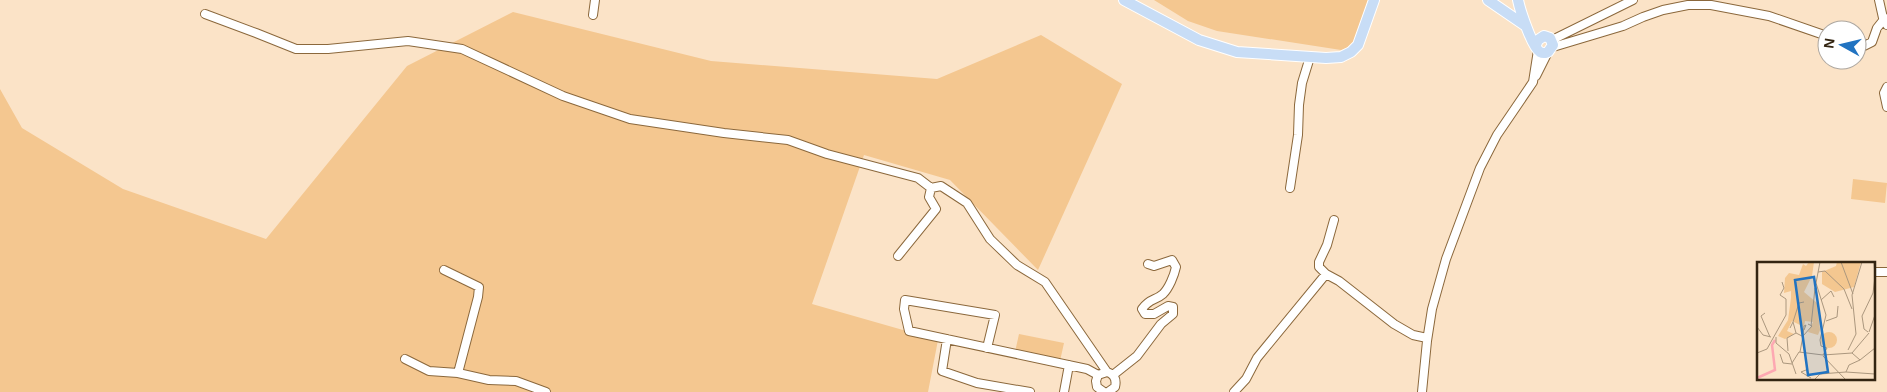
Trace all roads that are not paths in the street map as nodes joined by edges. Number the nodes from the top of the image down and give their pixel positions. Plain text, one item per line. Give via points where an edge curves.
1 (596, 0) edge
2 (1124, 0) edge
3 (1374, 0) edge
4 (1490, 0) edge
5 (1514, 0) edge
6 (1518, 0) edge
7 (1633, 0) edge
8 (1879, 0) edge
9 (1505, 5) edge
10 (205, 14) dead end
11 (593, 15) dead end
12 (1886, 22) edge
13 (1525, 26) junction
14 (1817, 33) edge
15 (1867, 44) edge
16 (1545, 45) junction
17 (1310, 57) junction
18 (1887, 87) edge
19 (1887, 107) edge
20 (931, 188) junction
21 (1290, 188) dead end
22 (1334, 220) dead end
23 (898, 256) dead end
24 (1148, 264) dead end
25 (444, 270) dead end
26 (1874, 272) edge
27 (1887, 272) edge
28 (1326, 274) junction
29 (1427, 338) junction
30 (947, 339) junction
31 (988, 348) junction
32 (405, 359) dead end
33 (1069, 366) junction
34 (458, 373) junction
35 (1110, 373) junction
36 (1098, 375) junction
37 (1115, 386) junction
38 (546, 392) edge
39 (1030, 392) edge
40 (1064, 392) edge
41 (1104, 392) edge
42 (1123, 392) edge
43 (1234, 392) edge
44 (1422, 392) edge

1 - 11 street
2 - 17 main road via 1212,45 1237,52
3 - 17 main road via 1355,49 1341,57
4 - 9 main road
5 - 9 main road via 1511,6
6 - 13 main road
7 - 16 street
8 - 12 street
9 - 13 main road
10 - 20 street via 296,50 408,41 462,49 563,96 630,119 788,140 918,178
12 - 15 street
13 - 16 main road
14 - 16 street via 1769,16 1711,4 1663,10 1623,26
16 - 29 street via 1532,82 1497,135 1480,168 1446,259
17 - 21 street via 1302,83
18 - 19 street via 1884,93
20 - 23 street via 929,197 936,209
20 - 35 street via 941,186 967,203 990,238 1017,265 1045,282
22 - 28 street via 1319,262 1319,267
24 - 35 street via 1154,266 1172,260 1176,268 1163,294 1142,309 1145,314 1154,314 1168,306 1173,307 1173,314 1161,324 1137,356
25 - 34 street via 479,287
26 - 27 street
28 - 29 street via 1394,324 1413,335
28 - 43 street via 1256,358 1246,379
29 - 44 street
30 - 31 street
30 - 31 street via 909,331 905,300 995,315
30 - 39 street via 942,371 977,383
31 - 33 street
32 - 34 street via 429,371
33 - 36 street
33 - 40 street
34 - 38 street via 489,380 516,380
35 - 36 street
35 - 37 street via 1116,380
36 - 41 street via 1096,384
37 - 41 street
37 - 42 street

